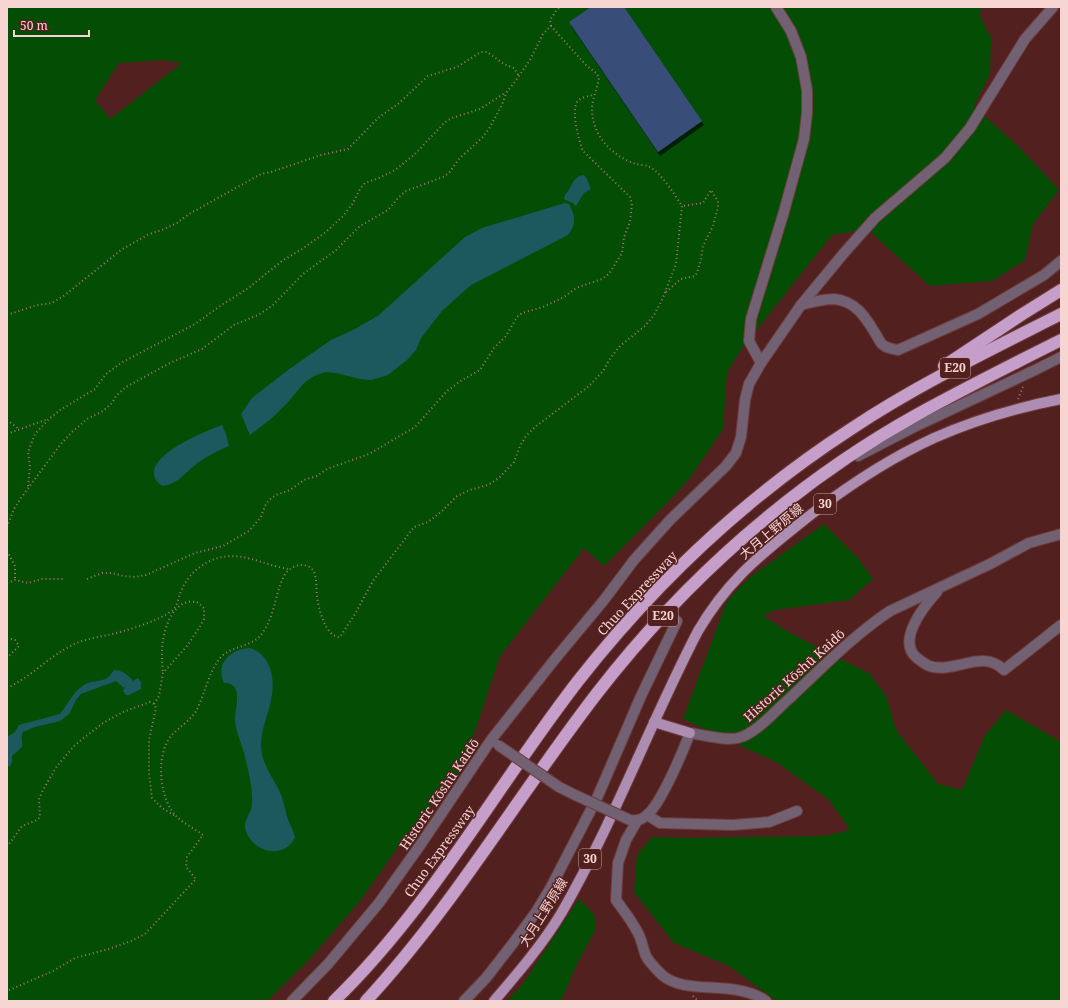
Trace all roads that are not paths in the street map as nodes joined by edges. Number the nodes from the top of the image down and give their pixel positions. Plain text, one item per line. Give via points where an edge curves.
1 (776, 7) edge
2 (1053, 7) edge
3 (1061, 261) edge
4 (1061, 290) edge
5 (801, 305) junction
6 (1061, 314) edge
7 (1061, 340) edge
8 (1061, 357) edge
9 (761, 363) junction
10 (1061, 399) edge
11 (852, 428) junction
12 (823, 474) junction
13 (1061, 534) edge
14 (941, 588) junction
15 (677, 621) dead end
16 (1061, 625) edge
17 (654, 722) junction
18 (690, 733) junction
19 (494, 742) junction
20 (797, 811) dead end
21 (647, 815) junction
22 (633, 820) junction
23 (292, 1001) edge
24 (334, 1001) edge
25 (366, 1001) edge
26 (464, 1001) edge
27 (494, 1001) edge
28 (766, 1001) edge

1 - 9 street via 791,32 801,57 807,90 807,113 804,139 751,319 749,341
2 - 5 street via 1025,39 970,128 945,158 875,218
3 - 5 street via 1044,275 978,314 898,350 882,344 857,308 847,302 834,299
4 - 11 highway
5 - 9 street
6 - 11 highway, Chuo Expressway / E20 via 962,365
7 - 12 highway, E20 via 916,415
8 - 12 street via 914,427
9 - 19 street via 749,384 736,453 634,560 555,659
10 - 17 main road, 大月上野原線 / 30 via 1036,404 953,430 933,439 844,490 798,525 746,568 708,614
11 - 24 highway, Chuo Expressway / E20 via 758,496 711,536 621,629 578,681 410,914 376,956
12 - 25 highway, E20 via 724,554 639,642 598,691 430,926
13 - 14 street, Historic Kōshū Kaidō via 1029,543
14 - 16 street via 917,617 909,640 914,656 935,668 974,661 991,662 1004,670
14 - 18 street, Historic Kōshū Kaidō via 877,619 762,723 744,736 730,739
15 - 26 street via 635,708 597,798 554,881 514,942
17 - 18 main road
17 - 27 main road, 大月上野原線 / 30 via 586,868 561,912 530,957
18 - 21 street via 656,804
19 - 22 street, Historic Kōshū Kaidō, bridge via 559,787
19 - 23 street, Historic Kōshū Kaidō via 379,903 328,964
20 - 21 street via 769,822 733,825 660,823
21 - 22 street
22 - 28 street via 618,863 616,900 639,934 646,958 663,976 680,984 732,988 758,995

